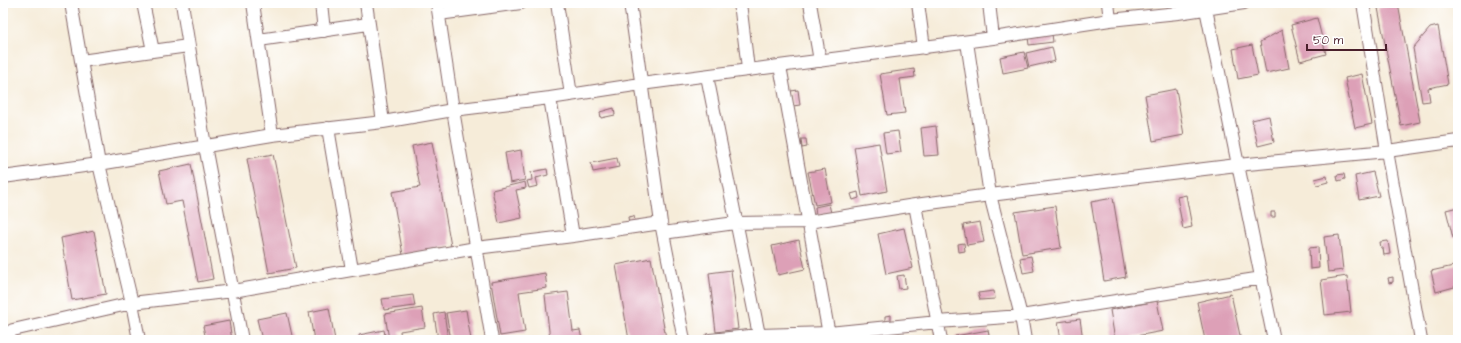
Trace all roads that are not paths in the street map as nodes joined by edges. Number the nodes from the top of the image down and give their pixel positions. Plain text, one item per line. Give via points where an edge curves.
1 (71, 3) edge
2 (143, 3) edge
3 (182, 3) edge
4 (253, 3) edge
5 (321, 3) edge
6 (366, 3) edge
7 (516, 3) edge
8 (557, 3) edge
9 (630, 3) edge
10 (740, 3) edge
11 (810, 3) edge
12 (918, 3) edge
13 (989, 3) edge
14 (1108, 3) edge
15 (1244, 3) edge
16 (1363, 3) edge
17 (438, 8) edge
18 (1177, 8) edge
19 (1206, 9) junction
20 (1110, 20) junction
21 (368, 24) junction
22 (324, 31) junction
23 (993, 38) junction
24 (258, 40) junction
25 (967, 42) junction
26 (188, 46) junction
27 (924, 48) junction
28 (153, 51) junction
29 (81, 61) junction
30 (820, 61) junction
31 (780, 66) junction
32 (748, 69) junction
33 (707, 76) junction
34 (641, 84) junction
35 (571, 95) junction
36 (550, 98) junction
37 (453, 110) junction
38 (383, 122) junction
39 (328, 128) junction
40 (272, 135) junction
41 (1458, 141) edge
42 (205, 146) junction
43 (1387, 150) junction
44 (99, 164) junction
45 (1238, 165) junction
46 (3, 177) edge
47 (990, 195) junction
48 (915, 205) junction
49 (808, 222) junction
50 (735, 223) junction
51 (662, 228) junction
52 (573, 236) junction
53 (476, 248) junction
54 (352, 270) junction
55 (1262, 278) junction
56 (233, 291) junction
57 (132, 303) junction
58 (1021, 316) junction
59 (938, 322) junction
60 (3, 336) edge
61 (830, 337) edge
62 (759, 338) edge
63 (139, 340) edge
64 (242, 340) edge
65 (492, 340) edge
66 (684, 340) edge
67 (710, 340) edge
68 (941, 340) edge
69 (1025, 340) edge
70 (1274, 340) edge
71 (1421, 340) edge

1 - 29 street
2 - 28 street
3 - 26 street
4 - 24 street
5 - 22 street
6 - 21 street
7 - 17 street
8 - 35 street
9 - 34 street
10 - 32 street
11 - 30 street
12 - 27 street
13 - 23 street
14 - 20 street
15 - 19 street
16 - 43 street
17 - 37 street
18 - 19 street
18 - 20 street
19 - 45 street
20 - 23 street
21 - 22 street
21 - 38 street
22 - 24 street
23 - 25 street
24 - 40 street
25 - 27 street
25 - 47 street
26 - 28 street
26 - 42 street
27 - 30 street
28 - 29 street
29 - 44 street
30 - 31 street
31 - 32 street
31 - 49 street
32 - 33 street
33 - 34 street
33 - 50 street
34 - 35 street
34 - 51 street
35 - 36 street
36 - 37 street
36 - 52 street
37 - 38 street
37 - 53 street
38 - 39 street
39 - 40 street
39 - 54 street
40 - 42 street
41 - 43 street
42 - 44 street
42 - 56 street
43 - 45 street
43 - 71 street
44 - 46 street
44 - 57 street
45 - 47 street
45 - 55 street
47 - 48 street
47 - 58 street
48 - 49 street
48 - 59 street
49 - 50 street
49 - 61 street
50 - 51 street
50 - 62 street
51 - 52 street
51 - 66 street
52 - 53 street
53 - 54 street
53 - 65 street
54 - 56 street
55 - 58 street
55 - 70 street
56 - 57 street
56 - 64 street
57 - 60 street via 13,330
57 - 63 street
58 - 59 street
58 - 69 street
59 - 61 street
59 - 68 street
61 - 62 street
62 - 67 street

